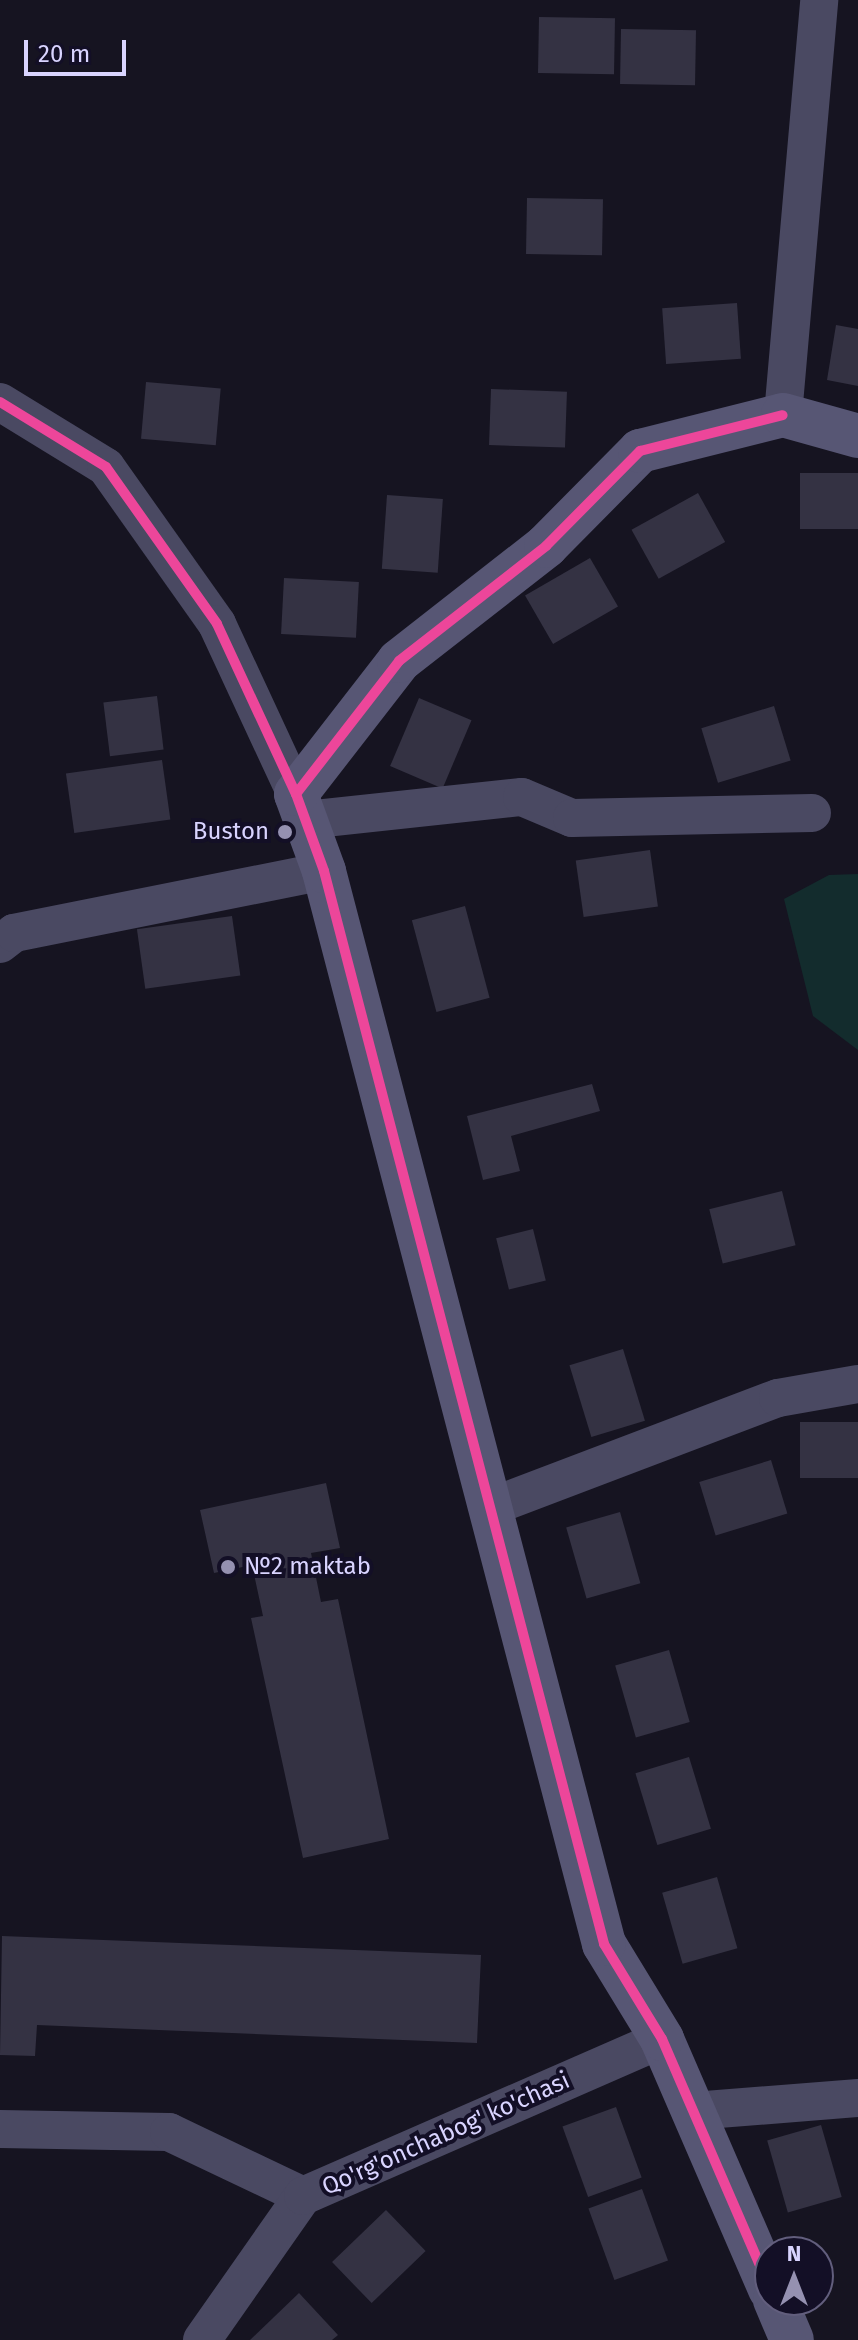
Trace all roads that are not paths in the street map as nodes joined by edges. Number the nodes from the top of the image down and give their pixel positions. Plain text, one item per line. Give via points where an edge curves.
1 (819, 0) edge
2 (0, 402) edge
3 (783, 415) junction
4 (858, 436) edge
5 (301, 807) junction
6 (812, 813) dead end
7 (324, 871) junction
8 (0, 944) edge
9 (858, 1384) edge
10 (488, 1508) junction
11 (662, 2039) junction
12 (858, 2098) edge
13 (693, 2111) junction
14 (0, 2129) edge
15 (303, 2196) junction
16 (754, 2252) edge
17 (782, 2316) edge
18 (202, 2340) edge
19 (792, 2340) edge

1 - 3 street
2 - 5 street via 106,467 217,624
3 - 4 street
3 - 5 street via 640,451 546,546 399,661
5 - 6 street via 522,797 572,818
5 - 7 street
7 - 8 street via 14,933
7 - 10 street
9 - 10 street via 778,1398
10 - 11 street via 604,1944
11 - 13 street
11 - 15 street, Qo'rg'onchabog' ko'chasi
12 - 13 street
13 - 16 street
14 - 15 street via 169,2132
15 - 18 street, Qo'rg'onchabog' ko'chasi
17 - 19 street

